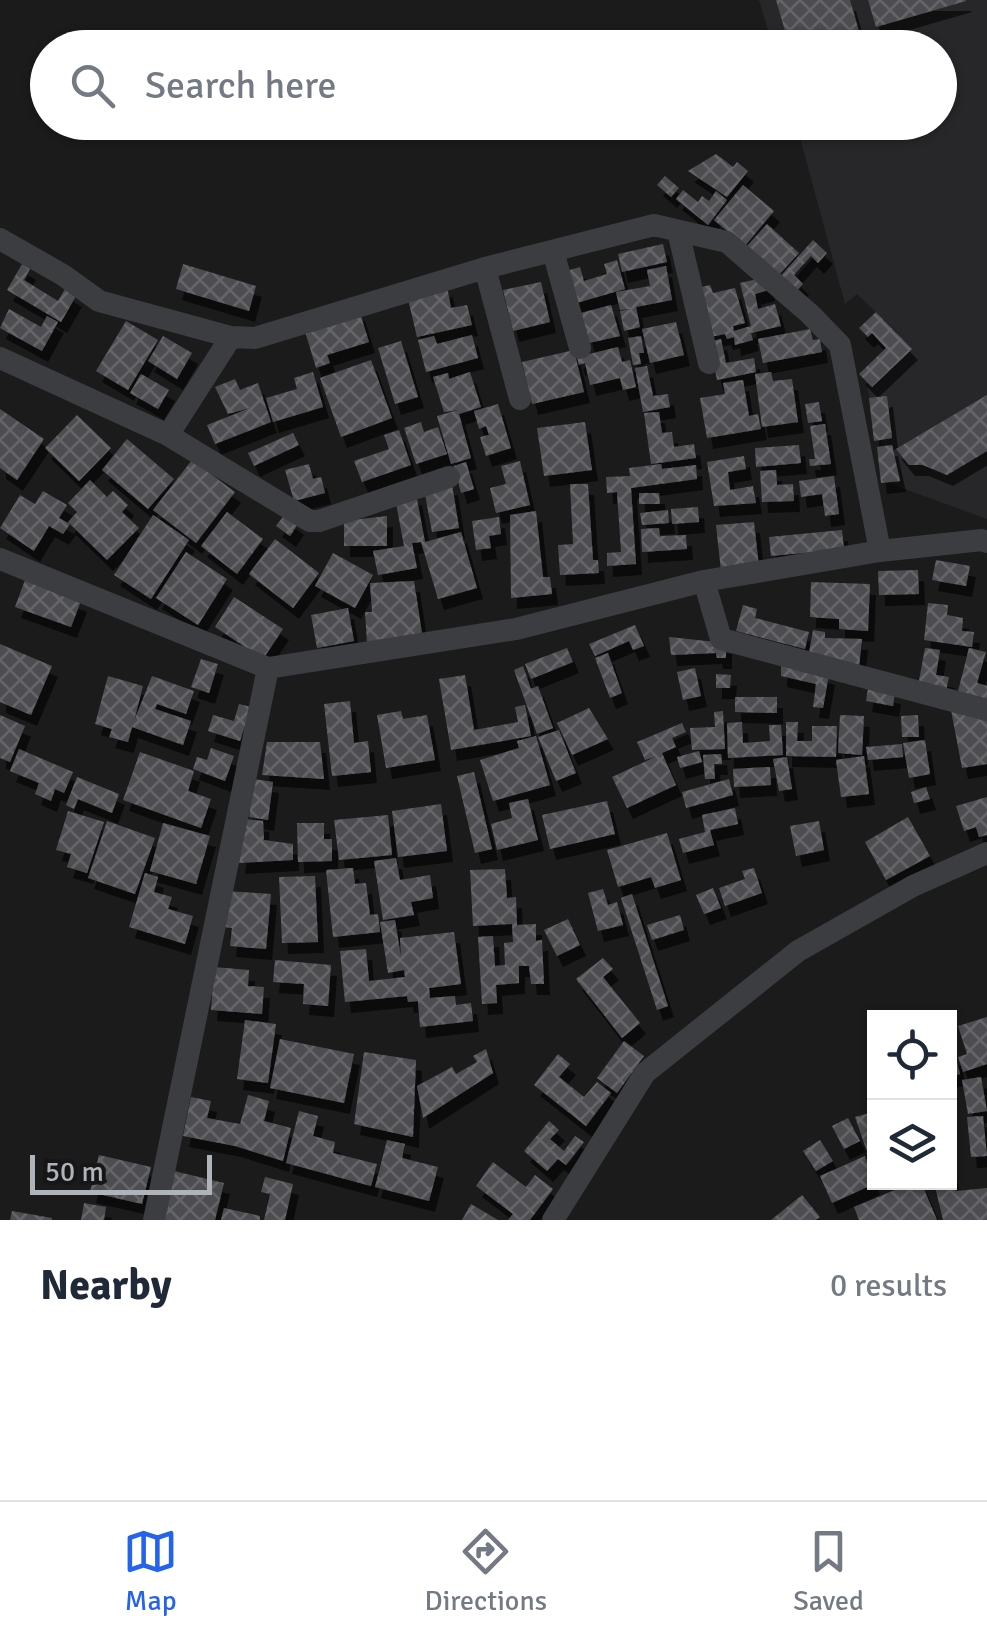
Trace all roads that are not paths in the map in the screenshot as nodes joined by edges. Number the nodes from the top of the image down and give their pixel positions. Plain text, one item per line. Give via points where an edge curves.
1 (678, 230) junction
2 (0, 238) edge
3 (553, 251) junction
4 (485, 268) junction
5 (230, 337) junction
6 (580, 348) dead end
7 (0, 358) edge
8 (708, 364) dead end
9 (520, 398) dead end
10 (168, 435) junction
11 (449, 477) dead end
12 (987, 542) edge
13 (880, 551) junction
14 (0, 559) edge
15 (704, 581) junction
16 (268, 668) junction
17 (987, 710) edge
18 (987, 853) edge
19 (154, 1220) edge
20 (553, 1220) edge

1 - 3 street via 654,225
1 - 8 street
1 - 13 street via 727,242 840,345
2 - 5 street via 99,300
3 - 4 street
3 - 6 street
4 - 5 street via 255,338
4 - 9 street
5 - 10 street
7 - 10 street
10 - 11 street via 310,521
12 - 13 street
13 - 15 street
14 - 16 street
15 - 16 street via 516,629
15 - 17 street via 721,639
16 - 19 street
18 - 20 street via 913,886 798,952 645,1074

